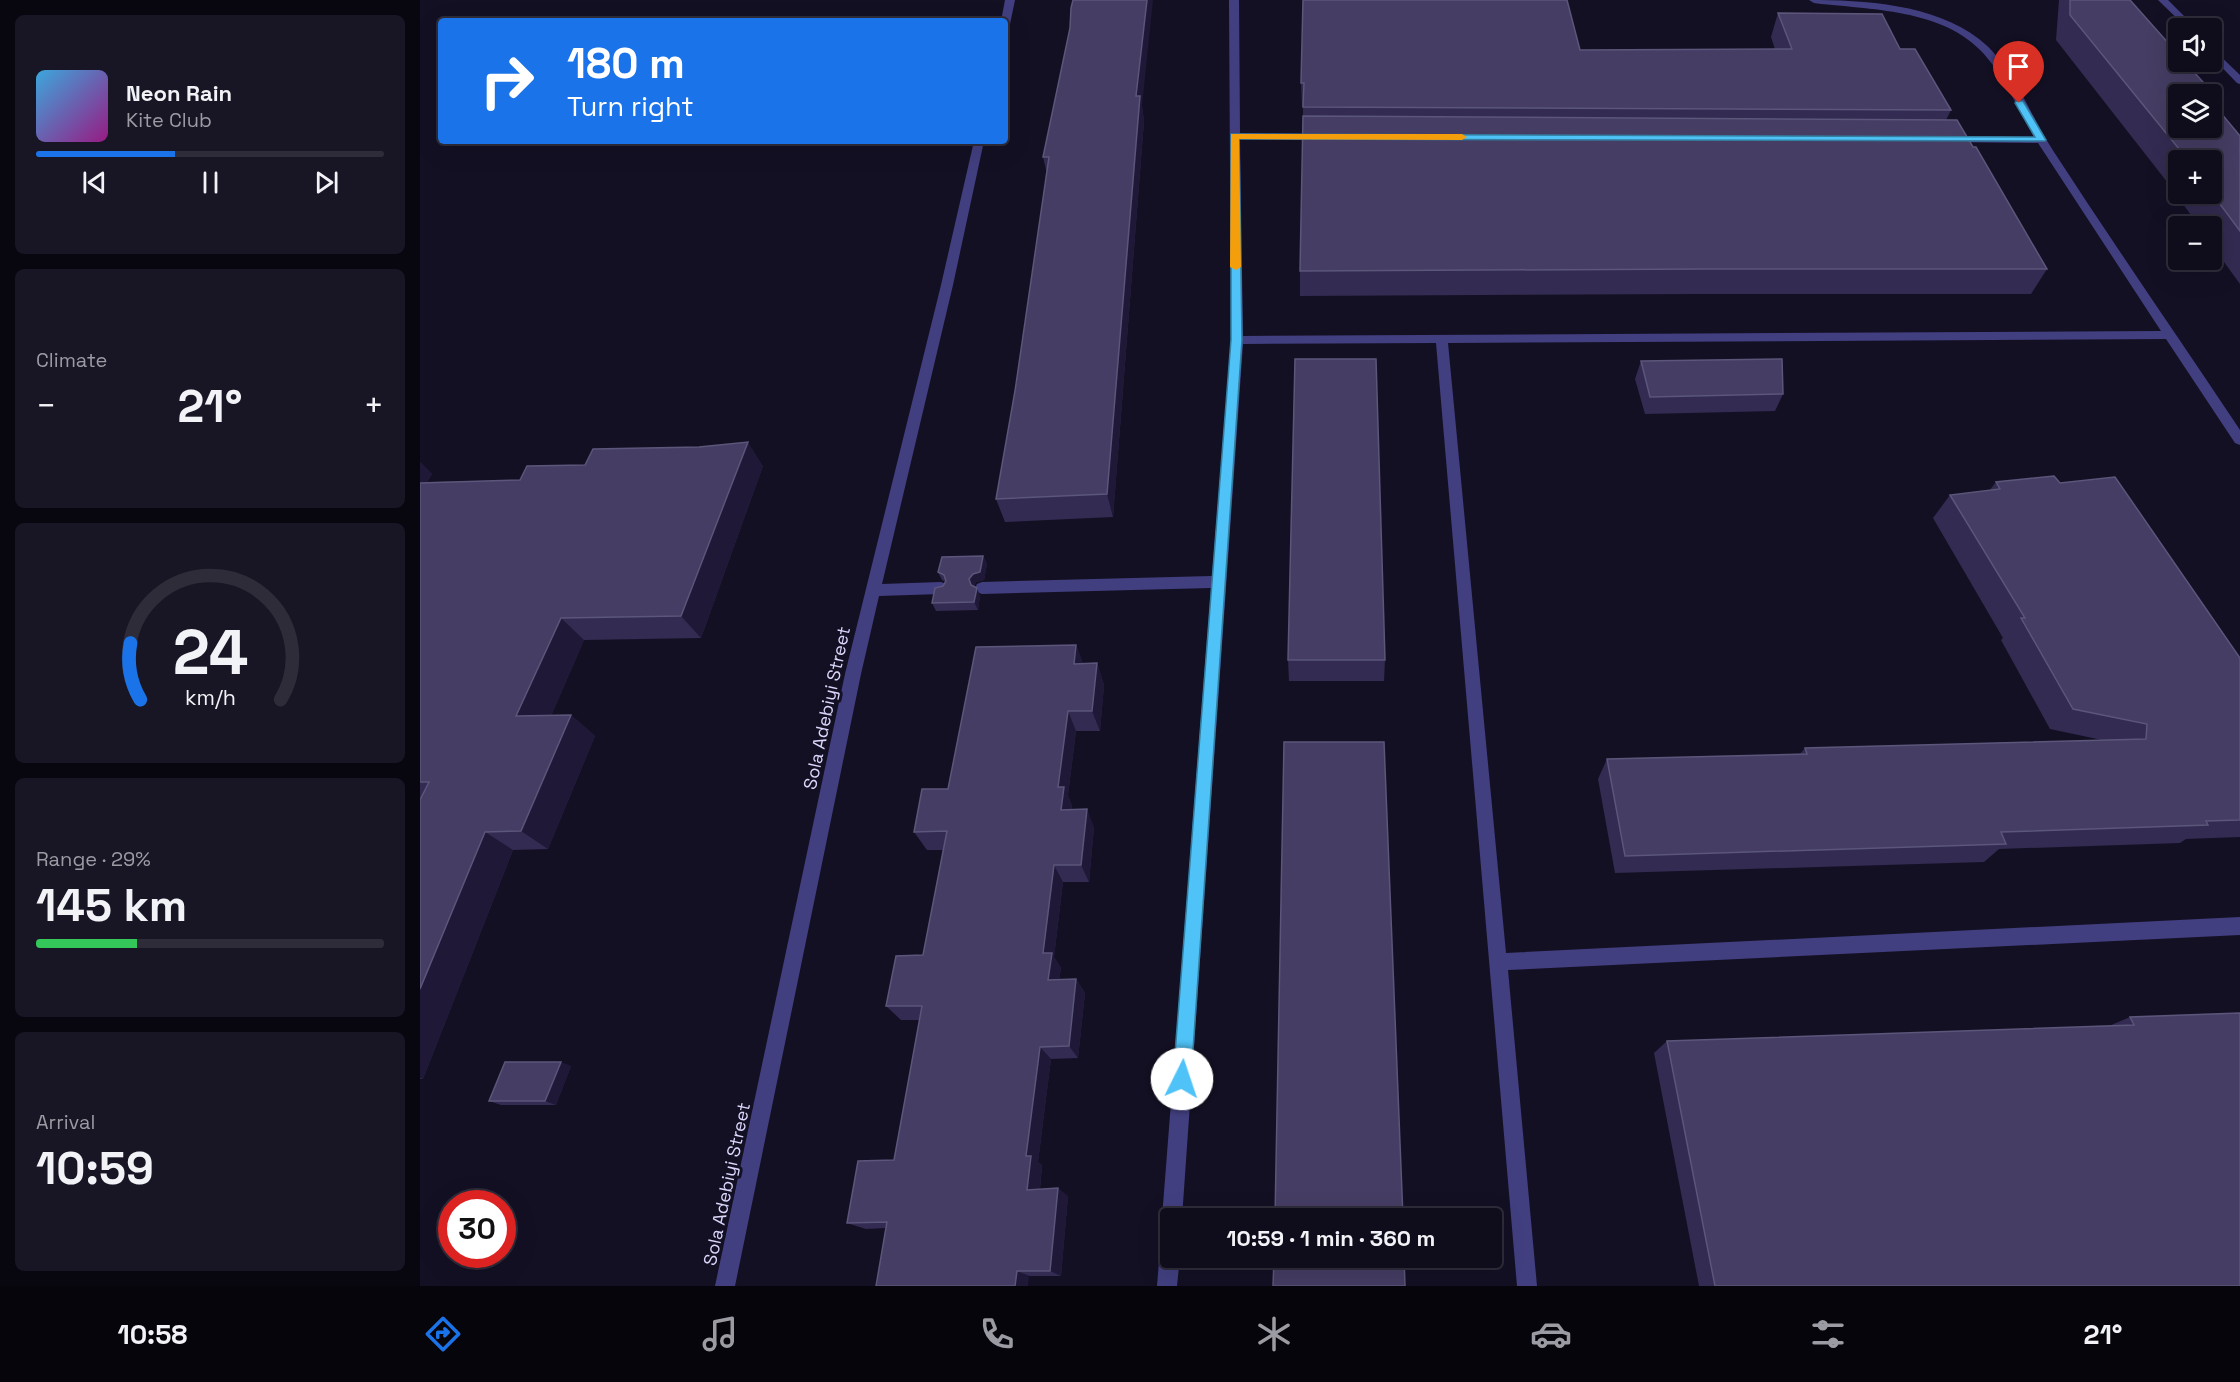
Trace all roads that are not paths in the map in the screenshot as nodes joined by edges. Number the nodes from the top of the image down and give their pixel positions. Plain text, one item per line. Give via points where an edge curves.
1 (1010, 0) edge
2 (1234, 0) edge
3 (1814, 0) edge
4 (2163, 0) edge
5 (1006, 18) edge
6 (2182, 18) edge
7 (2222, 62) edge
8 (2240, 81) edge
9 (1234, 136) junction
10 (1329, 136) edge
11 (1934, 139) edge
12 (2041, 140) junction
13 (978, 144) edge
14 (2171, 335) junction
15 (1442, 339) junction
16 (1237, 340) junction
17 (2240, 440) edge
18 (1219, 582) junction
19 (941, 588) edge
20 (982, 588) dead end
21 (874, 590) junction
22 (2240, 926) edge
23 (1499, 962) junction
24 (1173, 1208) edge
25 (1168, 1268) edge
26 (725, 1286) edge
27 (1167, 1286) edge
28 (1527, 1286) edge

1 - 5 street
2 - 9 street
3 - 12 street via 1919,15 1969,37 1997,66
4 - 6 street
7 - 8 street
9 - 10 street
9 - 16 street
11 - 12 street
12 - 14 street
13 - 21 street, Sola Adebiyi Street
14 - 15 street
14 - 17 street
15 - 16 street
15 - 23 street
16 - 18 street
18 - 20 street
18 - 24 street
19 - 21 street
21 - 26 street, Sola Adebiyi Street
22 - 23 street
23 - 28 street
25 - 27 street

